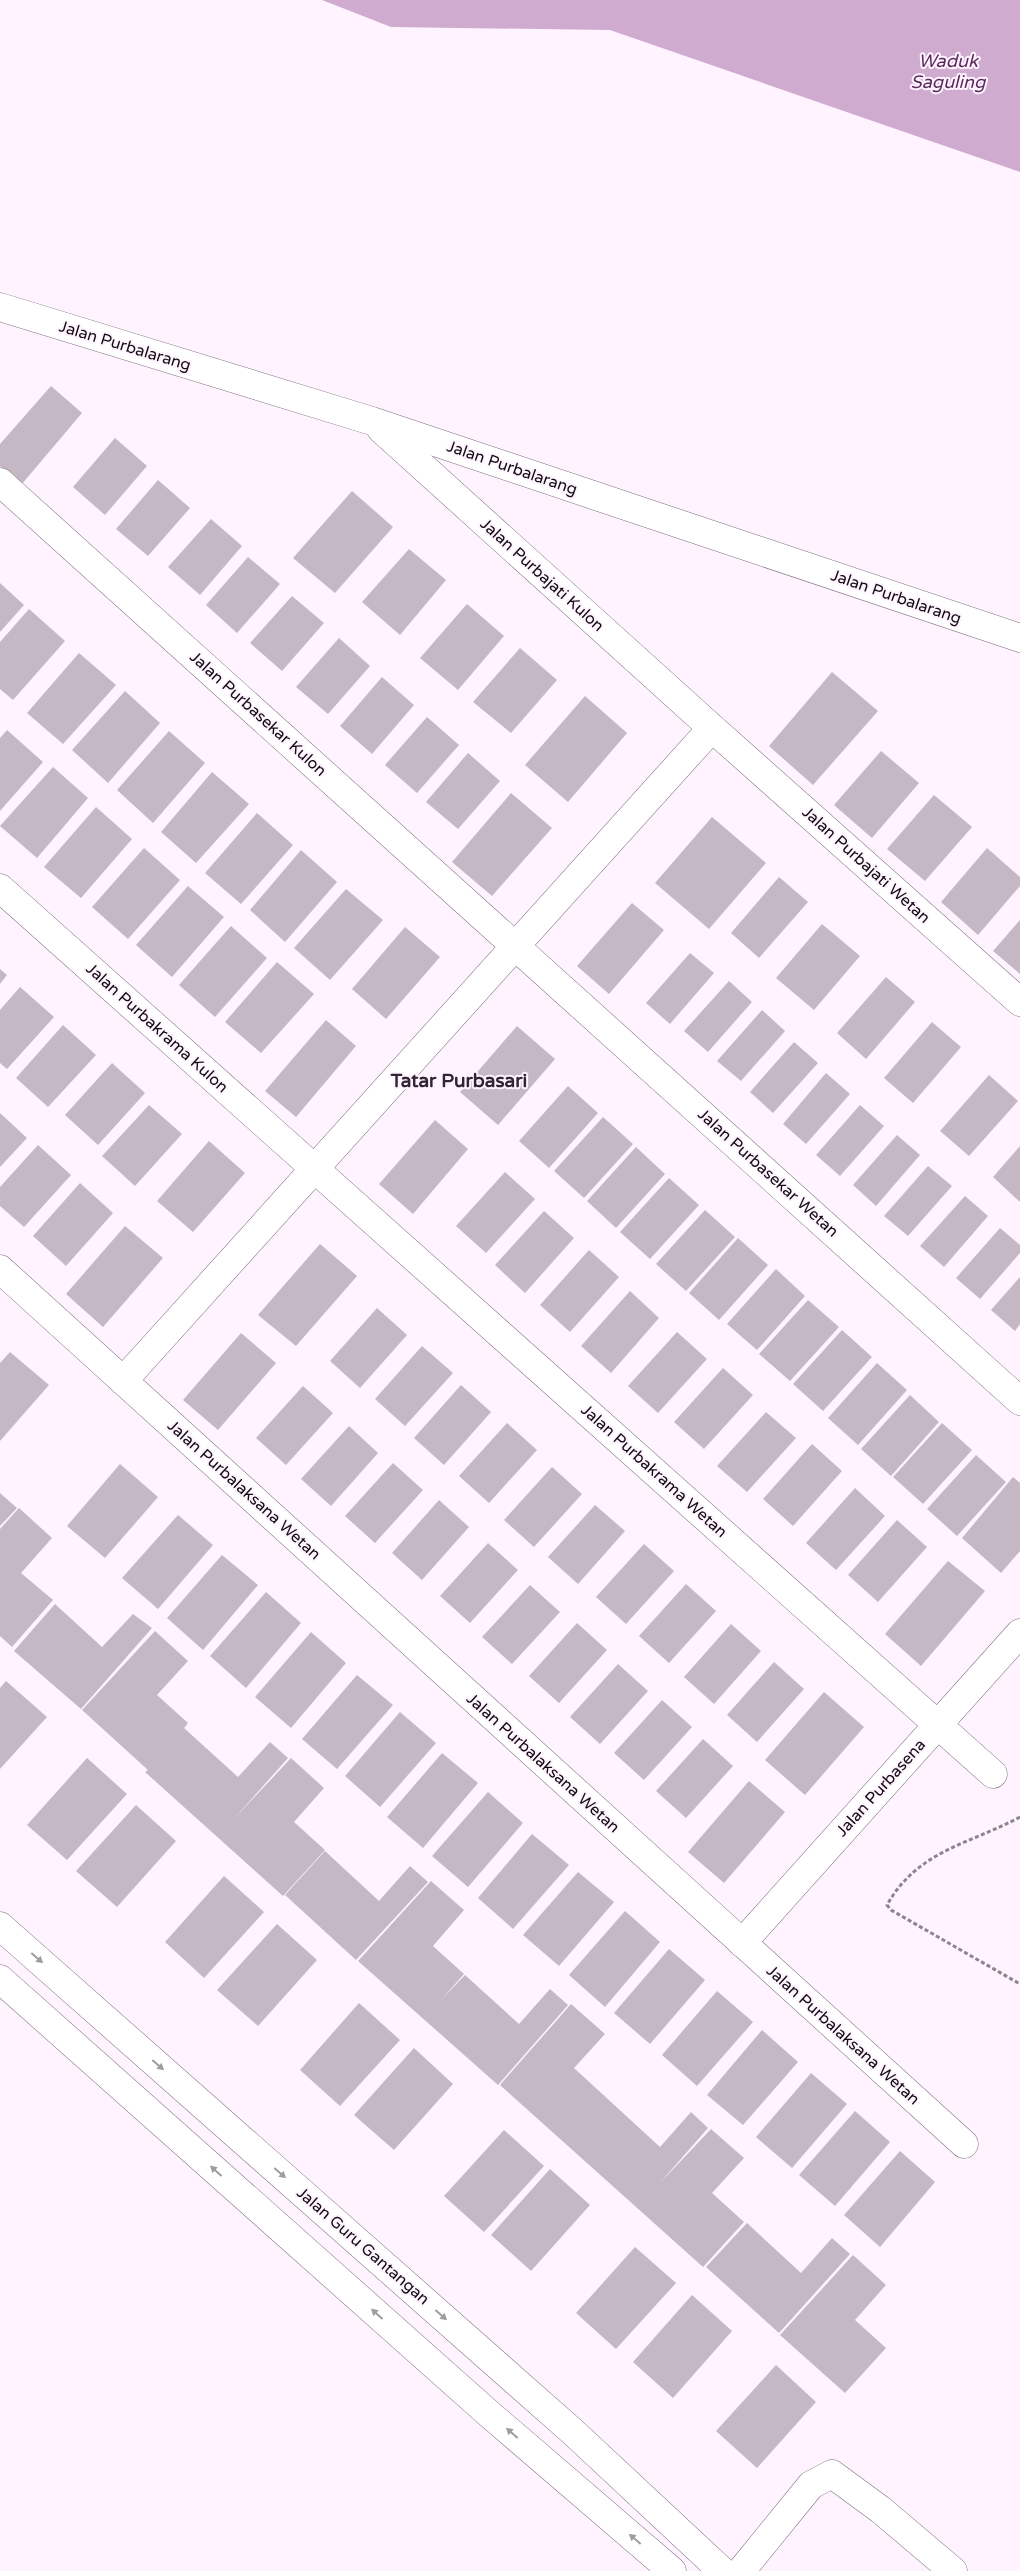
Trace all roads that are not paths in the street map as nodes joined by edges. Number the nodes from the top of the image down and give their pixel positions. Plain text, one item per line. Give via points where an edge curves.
1 (0, 307) edge
2 (372, 421) junction
3 (0, 482) edge
4 (1020, 638) edge
5 (712, 728) junction
6 (0, 888) edge
7 (515, 946) junction
8 (1020, 1002) edge
9 (315, 1168) junction
10 (0, 1269) edge
11 (123, 1381) junction
12 (1020, 1400) edge
13 (1020, 1634) edge
14 (938, 1725) junction
15 (993, 1774) dead end
16 (0, 1926) edge
17 (742, 1943) junction
18 (0, 1979) edge
19 (964, 2144) dead end
20 (672, 2571) edge
21 (722, 2571) edge
22 (741, 2571) edge
23 (954, 2571) edge

1 - 2 street, Jalan Purbalarang
2 - 4 street, Jalan Purbalarang
2 - 5 street, Jalan Purbajati Kulon
3 - 7 street, Jalan Purbasekar Kulon
5 - 7 street
5 - 8 street, Jalan Purbajati Wetan
6 - 9 street, Jalan Purbakrama Kulon
7 - 9 street
7 - 12 street, Jalan Purbasekar Wetan
9 - 11 street
9 - 14 street, Jalan Purbakrama Wetan
10 - 11 street, Jalan Purbalaksana Wetan
11 - 17 street, Jalan Purbalaksana Wetan
13 - 14 street, Jalan Purbasena
14 - 15 street, Jalan Purbakrama Wetan
14 - 17 street, Jalan Purbasena
16 -> 21 street, Jalan Guru Gantangan via 574,2432
17 - 19 street, Jalan Purbalaksana Wetan
20 -> 18 street via 480,2406
22 - 23 street via 812,2485 832,2474

